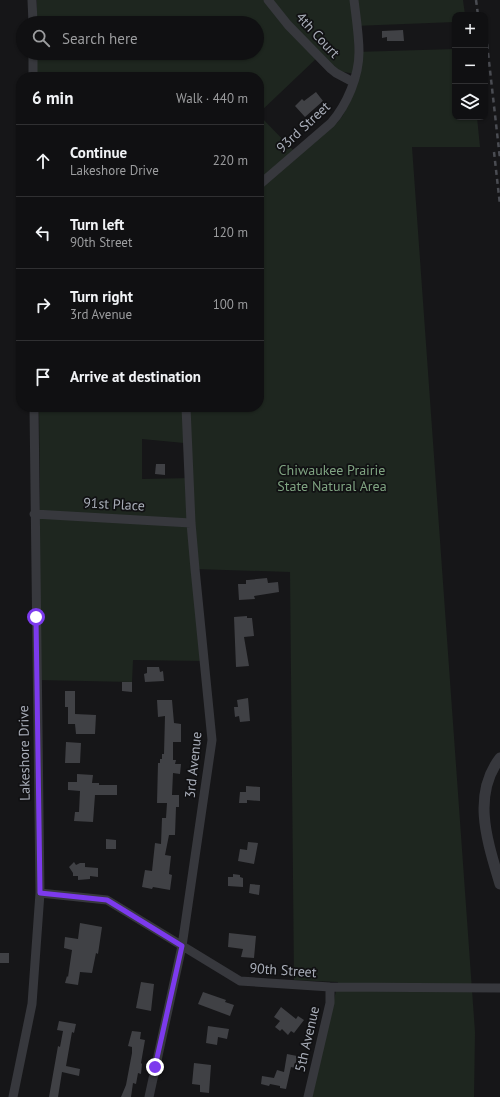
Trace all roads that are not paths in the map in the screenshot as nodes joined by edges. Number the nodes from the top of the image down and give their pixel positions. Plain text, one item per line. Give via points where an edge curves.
1 (32, 0) edge
2 (268, 0) edge
3 (354, 0) edge
4 (32, 16) edge
5 (33, 60) edge
6 (33, 72) edge
7 (353, 82) junction
8 (264, 181) edge
9 (34, 412) edge
10 (186, 412) edge
11 (34, 514) junction
12 (191, 523) junction
13 (500, 758) edge
14 (500, 884) edge
15 (40, 893) junction
16 (182, 946) junction
17 (330, 987) junction
18 (500, 988) edge
19 (13, 1097) edge
20 (149, 1097) edge
21 (308, 1097) edge

1 - 4 street
2 - 7 street, 4th Court via 288,25 331,69
3 - 7 street, 93rd Street via 359,52
5 - 6 street
7 - 8 street, 93rd Street via 340,113 331,123
9 - 11 street, Lakeshore Drive
10 - 12 street, 3rd Avenue
11 - 12 street, 91st Place
11 - 15 street, Lakeshore Drive
12 - 16 street, 3rd Avenue via 212,740
13 - 14 street via 494,765 484,803 486,836
15 - 16 street, 90th Street via 107,900
15 - 19 street, Lakeshore Drive via 32,1004
16 - 17 street, 90th Street via 240,981
16 - 20 street, 3rd Avenue
17 - 18 street, 90th Street
17 - 21 street, 5th Avenue via 330,1002

